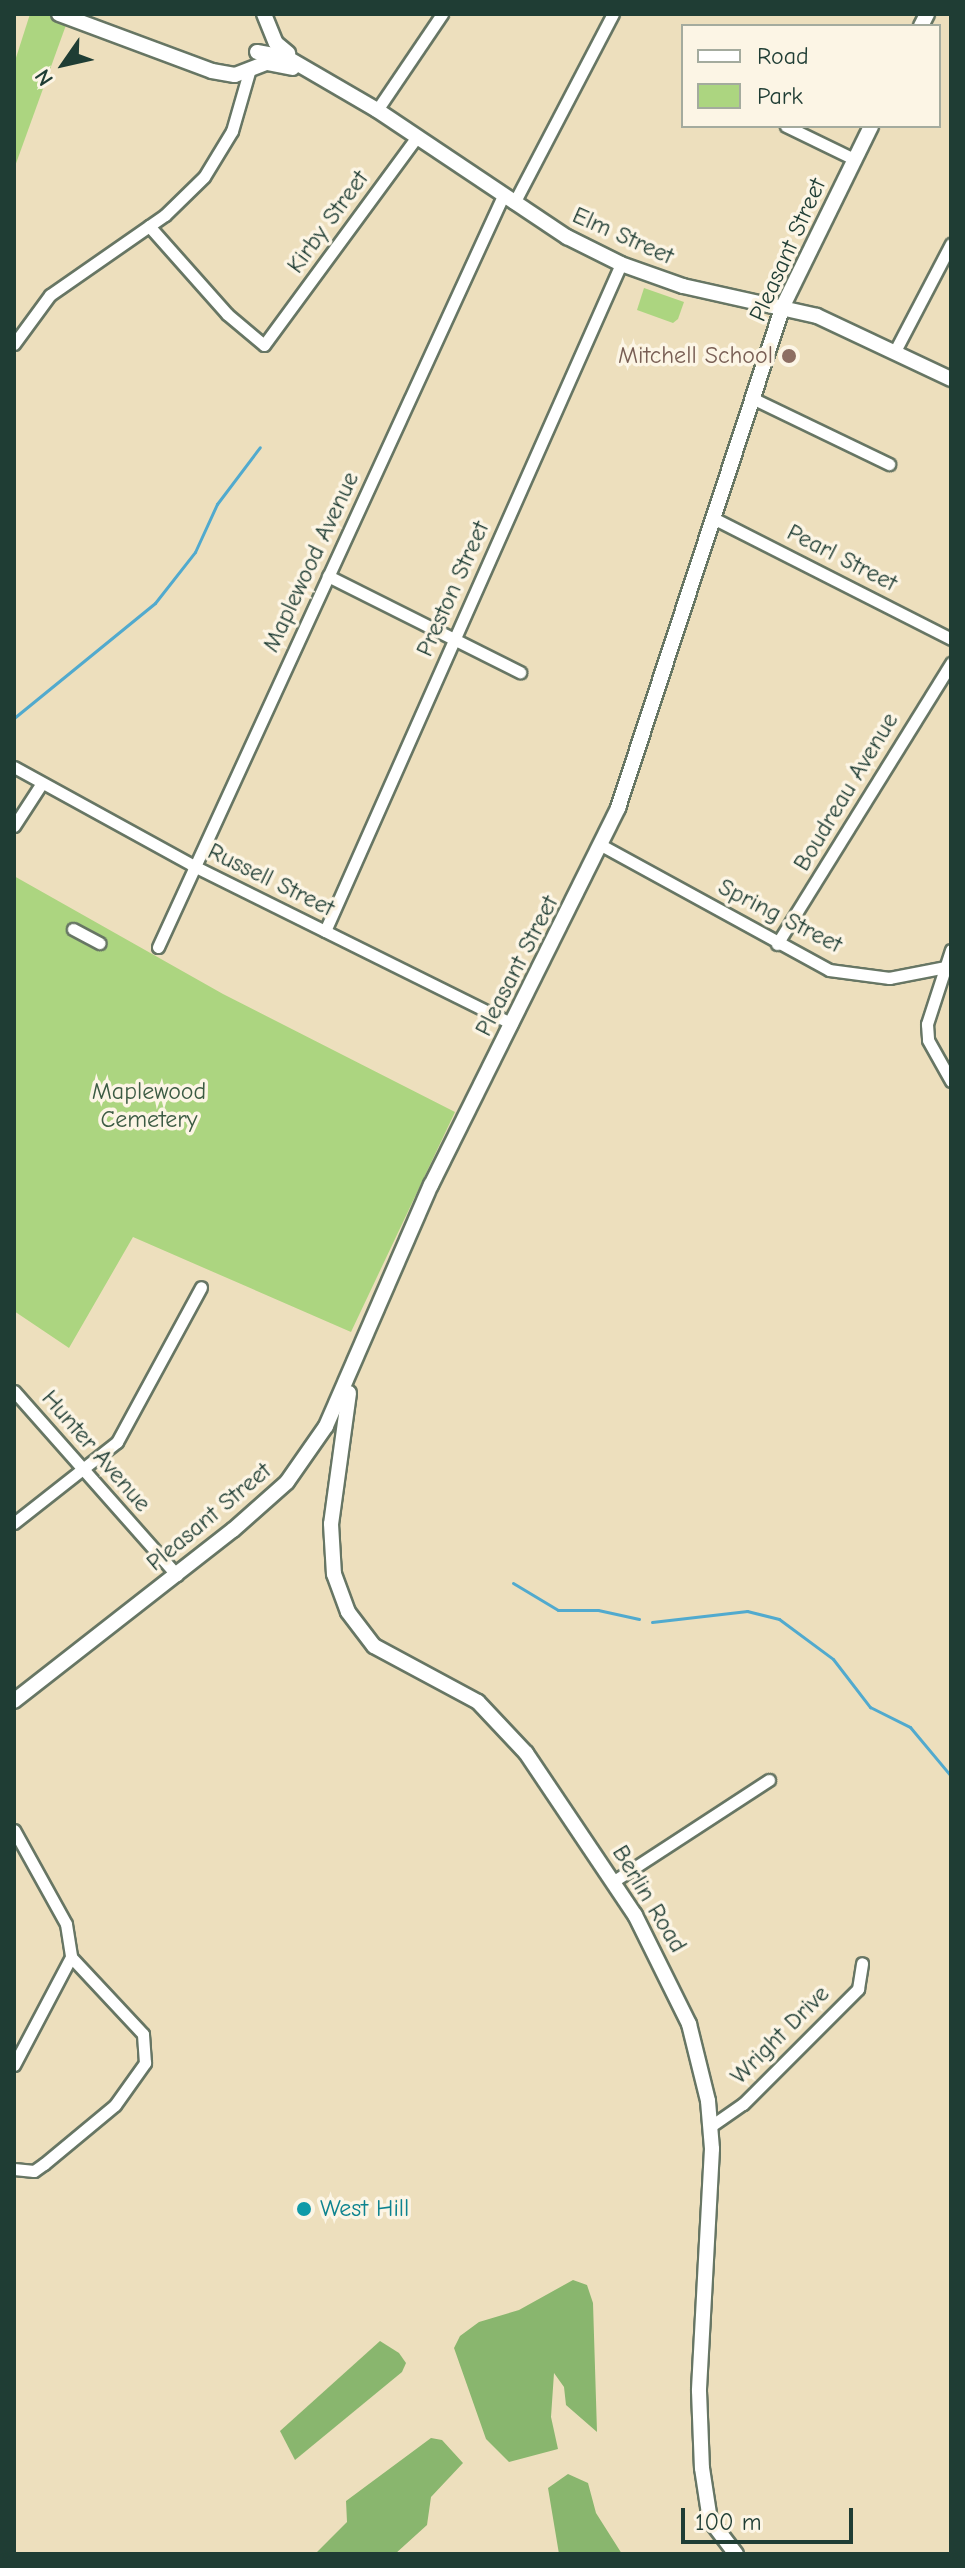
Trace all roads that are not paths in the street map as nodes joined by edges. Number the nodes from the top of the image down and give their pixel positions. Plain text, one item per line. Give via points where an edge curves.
1 (59, 14) edge
2 (262, 14) edge
3 (442, 14) edge
4 (613, 14) edge
5 (257, 52) junction
6 (306, 70) junction
7 (249, 72) junction
8 (377, 110) junction
9 (790, 128) edge
10 (870, 128) edge
11 (417, 137) junction
12 (854, 159) junction
13 (509, 199) junction
14 (149, 226) junction
15 (951, 244) edge
16 (621, 264) junction
17 (783, 306) junction
18 (14, 344) edge
19 (895, 351) junction
20 (951, 379) edge
21 (754, 399) junction
22 (889, 464) dead end
23 (713, 518) junction
24 (328, 576) junction
25 (951, 639) edge
26 (455, 640) junction
27 (951, 663) edge
28 (520, 672) dead end
29 (14, 767) edge
30 (40, 786) junction
31 (14, 826) edge
32 (601, 845) junction
33 (192, 865) junction
34 (73, 929) dead end
35 (325, 931) junction
36 (99, 943) dead end
37 (777, 944) junction
38 (158, 947) dead end
39 (951, 950) edge
40 (947, 967) edge
41 (512, 1024) junction
42 (951, 1081) edge
43 (201, 1287) dead end
44 (355, 1365) junction
45 (14, 1391) edge
46 (83, 1469) junction
47 (14, 1523) edge
48 (177, 1575) junction
49 (14, 1701) edge
50 (769, 1780) dead end
51 (14, 1830) edge
52 (614, 1881) junction
53 (71, 1957) junction
54 (862, 1963) dead end
55 (14, 2065) edge
56 (711, 2126) junction
57 (14, 2169) edge
58 (736, 2554) edge

1 - 7 street, Elm Street via 181,62 235,75
2 - 5 street
2 - 6 street, Elm Street via 276,43
3 - 8 street
4 - 13 street, Maplewood Avenue
5 - 6 street, Elm Street via 276,52
5 - 7 street
6 - 7 street, Elm Street via 267,63
6 - 8 street, Elm Street
7 - 14 street via 222,153 184,198
8 - 11 street, Elm Street
9 - 12 street
10 - 12 street, Pleasant Street
11 - 13 street, Elm Street
11 - 14 street, Kirby Street via 275,333 258,344
12 - 17 street, Pleasant Street
13 - 16 street, Elm Street
13 - 24 street, Maplewood Avenue
14 - 18 street via 50,295
15 - 19 street
16 - 17 street, Elm Street via 683,286
16 - 26 street, Preston Street
17 - 19 street, Elm Street
17 - 21 street, Pleasant Street
19 - 20 street, Elm Street
21 - 22 street
21 - 23 street, Pleasant Street
23 - 25 street, Pearl Street
23 - 32 street, Pleasant Street via 647,728
24 - 26 street
24 - 33 street, Maplewood Avenue
26 - 28 street
26 - 35 street, Preston Street
27 - 37 street, Boudreau Avenue
29 - 30 street, Russell Street
30 - 31 street
30 - 33 street, Russell Street
32 - 37 street, Spring Street
32 - 41 street, Pleasant Street
33 - 35 street, Russell Street
33 - 38 street, Maplewood Avenue
34 - 36 street
35 - 41 street, Russell Street
37 - 40 street, Spring Street via 829,970 859,975 901,977
39 - 40 street
40 - 42 street via 928,1040
41 - 44 street, Pleasant Street via 431,1185
43 - 46 street via 117,1442
44 - 48 street, Pleasant Street via 326,1426 287,1482
44 - 52 street, Berlin Road via 331,1524 334,1574 348,1612 364,1638 385,1654 450,1686 497,1719 550,1783
45 - 46 street, Hunter Avenue
46 - 47 street
46 - 48 street, Hunter Avenue
48 - 49 street, Pleasant Street
50 - 52 street
51 - 53 street via 66,1924
52 - 56 street, Berlin Road via 661,1959 689,2024
53 - 55 street
53 - 57 street via 143,2034 145,2063 115,2105 55,2155 34,2171
54 - 56 street, Wright Drive via 858,1989 743,2104
56 - 58 street, Berlin Road via 700,2440 710,2520

